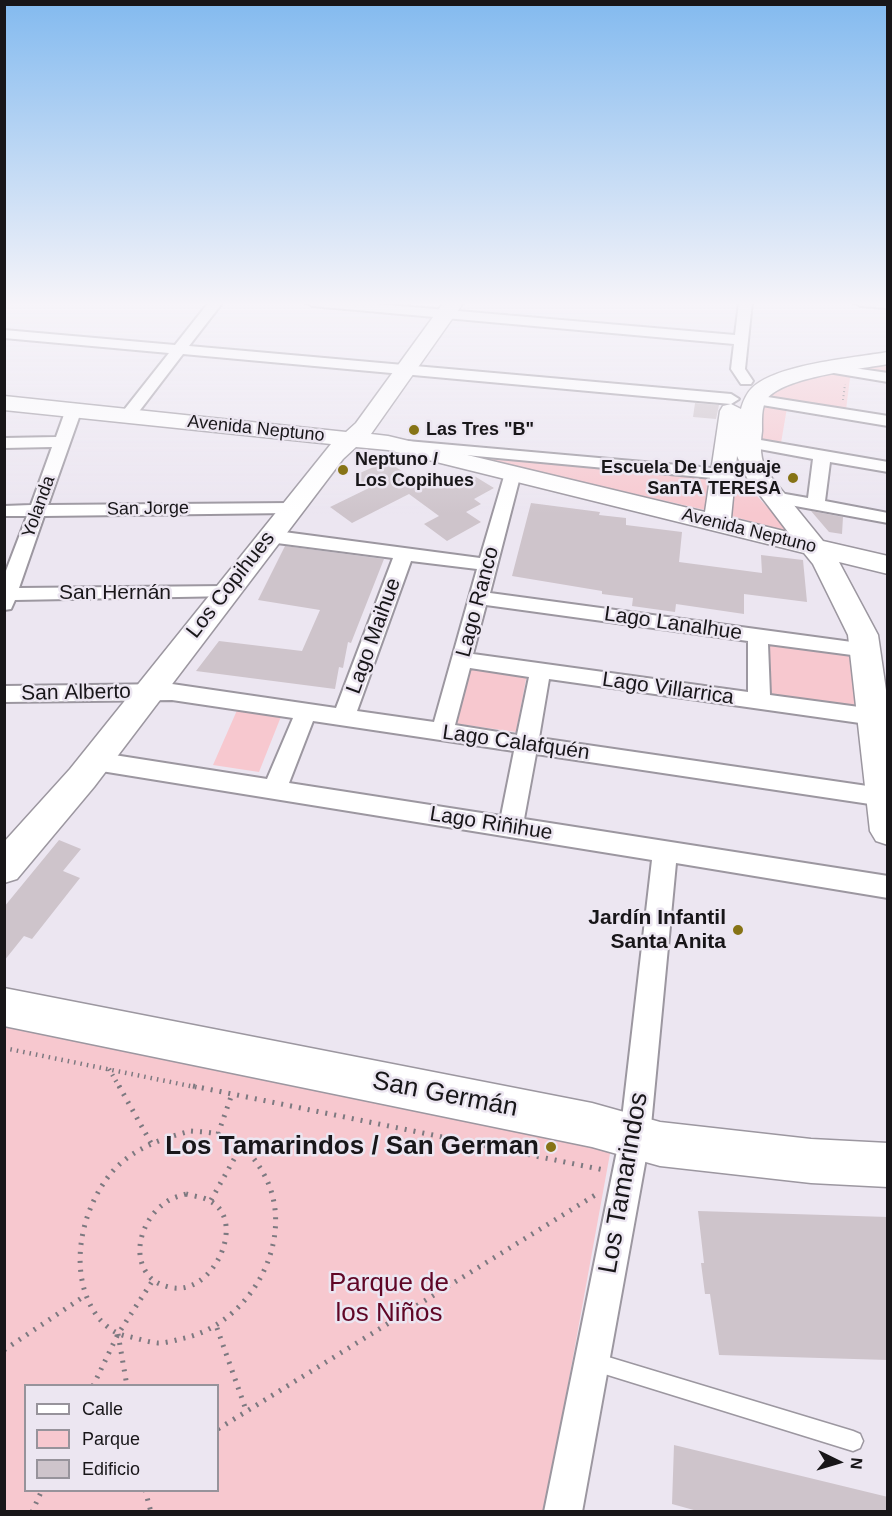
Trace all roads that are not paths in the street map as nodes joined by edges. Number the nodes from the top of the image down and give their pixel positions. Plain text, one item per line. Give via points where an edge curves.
1 (162, 373) edge
2 (403, 373) edge
3 (459, 373) edge
4 (738, 373) edge
5 (773, 373) edge
6 (824, 373) edge
7 (856, 373) edge
8 (888, 378) edge
9 (744, 393) junction
10 (4, 403) edge
11 (74, 409) junction
12 (128, 415) junction
13 (888, 421) edge
14 (351, 439) junction
15 (62, 442) junction
16 (4, 443) edge
17 (749, 443) junction
18 (400, 445) junction
19 (822, 456) junction
20 (888, 467) edge
21 (513, 473) junction
22 (723, 474) junction
23 (774, 497) junction
24 (816, 505) junction
25 (291, 508) junction
26 (38, 510) junction
27 (4, 511) edge
28 (888, 518) edge
29 (717, 524) junction
30 (269, 536) junction
31 (813, 546) junction
32 (404, 554) junction
33 (488, 565) junction
34 (888, 565) edge
35 (226, 592) junction
36 (6, 598) edge
37 (479, 598) junction
38 (758, 635) junction
39 (867, 650) junction
40 (462, 660) junction
41 (540, 671) junction
42 (148, 692) junction
43 (4, 694) edge
44 (759, 701) junction
45 (306, 712) junction
46 (344, 717) junction
47 (874, 717) junction
48 (442, 732) junction
49 (526, 744) junction
50 (95, 761) junction
51 (275, 789) junction
52 (884, 797) junction
53 (512, 827) junction
54 (888, 831) edge
55 (665, 852) junction
56 (4, 868) edge
57 (888, 887) edge
58 (4, 1007) edge
59 (632, 1155) junction
60 (888, 1165) edge
61 (591, 1361) junction
62 (853, 1441) dead end
63 (563, 1512) edge

1 - 12 street
2 - 14 main road, Los Copihues via 364,428
3 - 9 street
4 - 9 street
5 - 9 main road
6 - 9 main road via 782,380 765,389
7 - 8 street
9 - 13 street
9 - 17 main road
9 - 22 main road
10 - 11 main road, Avenida Neptuno
11 - 12 main road, Avenida Neptuno
11 - 15 street, Yolanda
12 - 14 main road, Avenida Neptuno
14 - 18 main road, Avenida Neptuno
14 - 25 main road, Los Copihues via 338,449
15 - 16 street
15 - 26 street, Yolanda
17 - 19 street
17 - 23 main road via 753,471
18 - 21 main road, Avenida Neptuno
18 - 22 street, Avenida Neptuno
19 - 20 street
19 - 24 street
21 - 29 main road, Avenida Neptuno
21 - 33 street, Lago Ranco
22 - 29 main road
23 - 24 street
23 - 31 main road
24 - 28 street
25 - 26 street, San Jorge
25 - 30 main road, Los Copihues
26 - 27 street, San Jorge
26 - 36 street, Yolanda
29 - 31 main road, Avenida Neptuno
30 - 32 street
30 - 35 main road, Los Copihues
31 - 34 main road, Avenida Neptuno
31 - 39 main road via 831,570 860,627
32 - 33 street
32 - 46 street, Lago Maihue
33 - 37 street, Lago Ranco
35 - 36 street, San Hernán
35 - 42 main road, Los Copihues
37 - 38 street, Lago Lanalhue
37 - 40 street, Lago Ranco
38 - 39 street, Lago Lanalhue
38 - 44 street
39 - 47 main road
40 - 41 street, Lago Villarrica
40 - 48 street, Lago Ranco
41 - 44 street, Lago Villarrica
41 - 49 street
42 - 43 street, San Alberto
42 - 45 street, Lago Calafquén via 172,692
42 - 50 main road, Los Copihues
44 - 47 street, Lago Villarrica
45 - 46 street, Lago Calafquén
45 - 51 street
46 - 48 street, Lago Calafquén
47 - 52 main road
48 - 49 street, Lago Calafquén
49 - 52 street, Lago Calafquén
49 - 53 street
50 - 51 street, Lago Riñihue
50 - 56 main road, Los Copihues
51 - 53 street, Lago Riñihue
52 - 54 main road
53 - 55 street, Lago Riñihue
55 - 57 street, Lago Riñihue
55 - 59 street, Los Tamarindos
58 - 59 main road, San Germán via 580,1122
59 - 60 main road, San Germán via 660,1144 811,1161
59 - 61 street, Los Tamarindos
61 - 62 lane
61 - 63 street, Los Tamarindos

